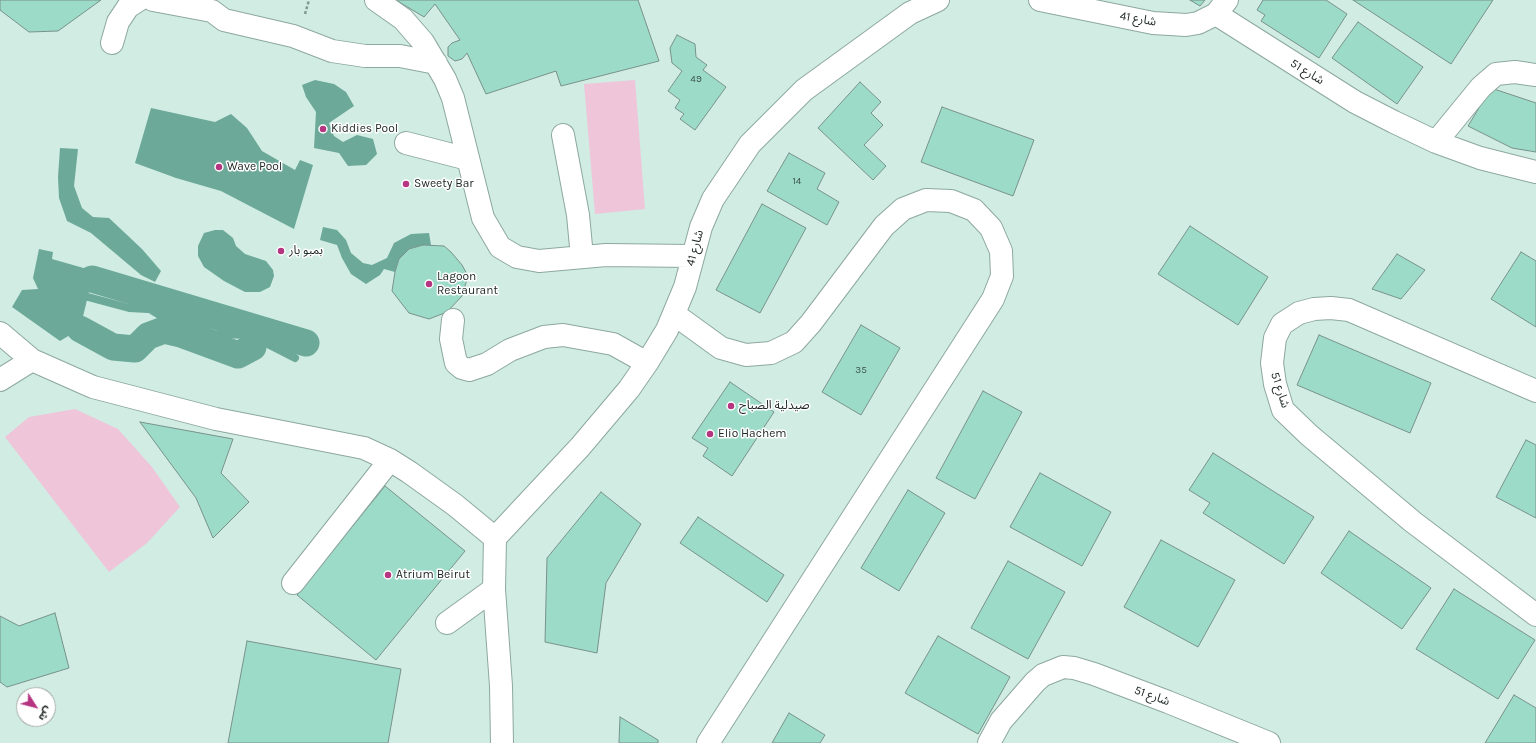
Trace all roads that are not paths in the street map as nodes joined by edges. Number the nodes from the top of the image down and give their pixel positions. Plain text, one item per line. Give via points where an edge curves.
1 (139, 0) edge
2 (153, 0) edge
3 (376, 0) edge
4 (938, 0) edge
5 (1040, 0) edge
6 (212, 6) edge
7 (1222, 7) edge
8 (112, 43) dead end
9 (436, 63) junction
10 (1536, 76) edge
11 (563, 134) dead end
12 (1436, 142) junction
13 (406, 143) dead end
14 (468, 159) junction
15 (1536, 172) edge
16 (692, 256) junction
17 (582, 257) junction
18 (674, 314) junction
19 (453, 320) dead end
20 (0, 333) edge
21 (32, 360) junction
22 (647, 363) junction
23 (0, 380) edge
24 (1536, 391) edge
25 (390, 460) junction
26 (494, 538) junction
27 (293, 583) dead end
28 (494, 589) junction
29 (1536, 615) edge
30 (447, 623) dead end
31 (502, 743) edge
32 (708, 743) edge
33 (989, 743) edge
34 (1269, 743) edge

1 - 8 street via 128,7 118,22
2 - 6 street
3 - 9 street via 403,19 423,42
4 - 16 street, شارع 41 via 910,13 874,38 804,90 767,125 750,144 713,199
5 - 7 street, شارع 41 via 1172,25 1198,24
6 - 9 street via 224,20 293,36 332,51 365,56 400,56
7 - 12 street, شارع 51 via 1355,102
9 - 14 street via 453,98
10 - 12 street via 1515,72 1496,74 1481,87
11 - 17 street via 578,215
12 - 15 street, شارع 51 via 1480,158
13 - 14 street
14 - 17 street via 483,218 500,247 517,257 539,260
16 - 17 street via 626,254
16 - 18 street, شارع 41 via 685,288
18 - 22 street, شارع 41
18 - 32 street via 721,348 746,355 771,353 794,342 812,323 884,226 903,209 926,200 951,201 974,210 991,228 1001,251 1002,276 993,299
19 - 22 street via 451,339 456,363 469,370 544,337 563,335 614,344
20 - 21 street
21 - 23 street
21 - 25 street via 93,387 216,419 364,448
22 - 26 street, شارع 41 via 629,389 580,447
24 - 29 street, شارع 51 via 1349,310 1314,309 1299,313 1282,324 1275,338 1272,362 1283,410 1308,435 1413,522
25 - 26 street via 455,505
25 - 27 street
26 - 28 street
28 - 30 street
28 - 31 street
33 - 34 street, شارع 51 via 1001,721 1035,682 1043,674 1063,667 1074,668 1168,702

